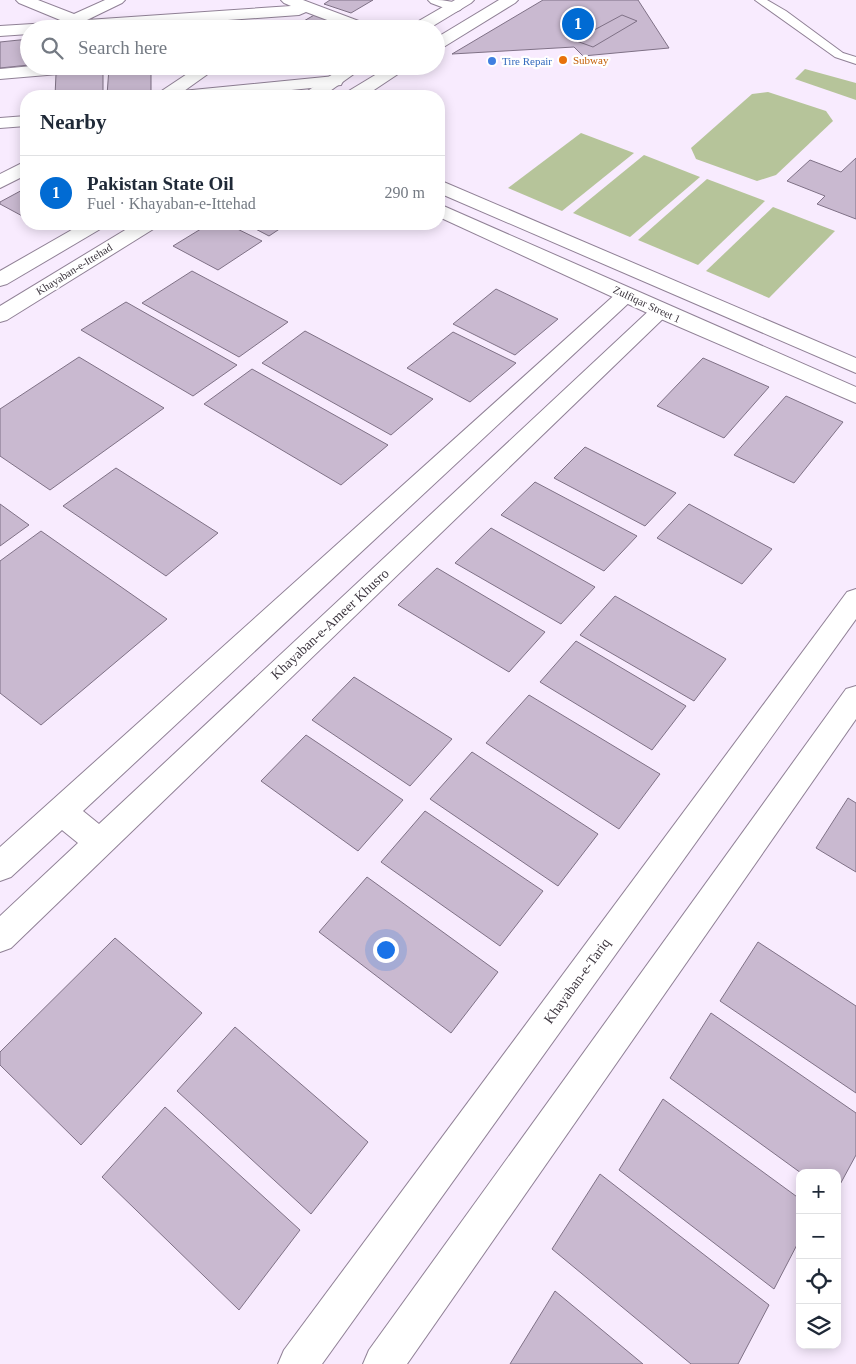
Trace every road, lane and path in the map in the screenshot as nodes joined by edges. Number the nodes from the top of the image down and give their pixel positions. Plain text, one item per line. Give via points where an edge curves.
1 (24, 0) edge
2 (117, 0) edge
3 (436, 0) edge
4 (510, 0) edge
5 (760, 0) edge
6 (460, 3) edge
7 (298, 5) edge
8 (62, 20) edge
9 (74, 20) edge
10 (106, 20) edge
11 (280, 20) edge
12 (340, 20) edge
13 (431, 20) edge
14 (20, 29) edge
15 (0, 31) edge
16 (445, 40) edge
17 (856, 61) edge
18 (20, 72) edge
19 (0, 74) edge
20 (198, 75) edge
21 (344, 75) edge
22 (387, 75) edge
23 (335, 81) junction
24 (175, 90) edge
25 (243, 90) edge
26 (321, 90) edge
27 (363, 90) edge
28 (20, 110) edge
29 (0, 112) edge
30 (20, 121) edge
31 (0, 123) edge
32 (20, 167) edge
33 (0, 169) edge
34 (20, 170) edge
35 (0, 182) edge
36 (445, 189) edge
37 (445, 213) edge
38 (86, 230) edge
39 (138, 230) edge
40 (541, 230) junction
41 (521, 246) junction
42 (0, 280) edge
43 (626, 295) junction
44 (661, 311) junction
45 (0, 315) edge
46 (856, 366) edge
47 (856, 396) edge
48 (856, 599) edge
49 (856, 697) edge
50 (61, 811) junction
51 (100, 842) junction
52 (0, 866) edge
53 (0, 937) edge
54 (298, 1364) edge
55 (383, 1364) edge

1 - 8 street
2 - 9 street
3 - 6 street
4 - 16 street
5 - 17 lane via 839,55
6 - 13 street
7 - 10 street
7 - 11 street
7 - 12 street
14 - 15 street
18 - 19 street
20 - 24 street
21 - 23 street
22 - 27 street
23 - 25 street
23 - 26 street
28 - 29 street
30 - 31 street
32 - 33 street
34 - 35 street
36 - 40 street, Zulfiqar Street 1
37 - 41 street, Zulfiqar Street 1
38 - 42 street, Khayaban-e-Ittehad
39 - 45 street, Khayaban-e-Ittehad
40 - 41 street
40 - 46 street, Zulfiqar Street 1
41 - 43 street, Zulfiqar Street 1
43 - 44 street, Zulfiqar Street 1
43 - 50 street
44 - 47 street, Zulfiqar Street 1
44 - 51 street, Khayaban-e-Ameer Khusro
48 - 54 street, Khayaban-e-Tariq
49 - 55 street
50 - 51 street
50 - 52 street
51 - 53 street, Khayaban-e-Ameer Khusro

